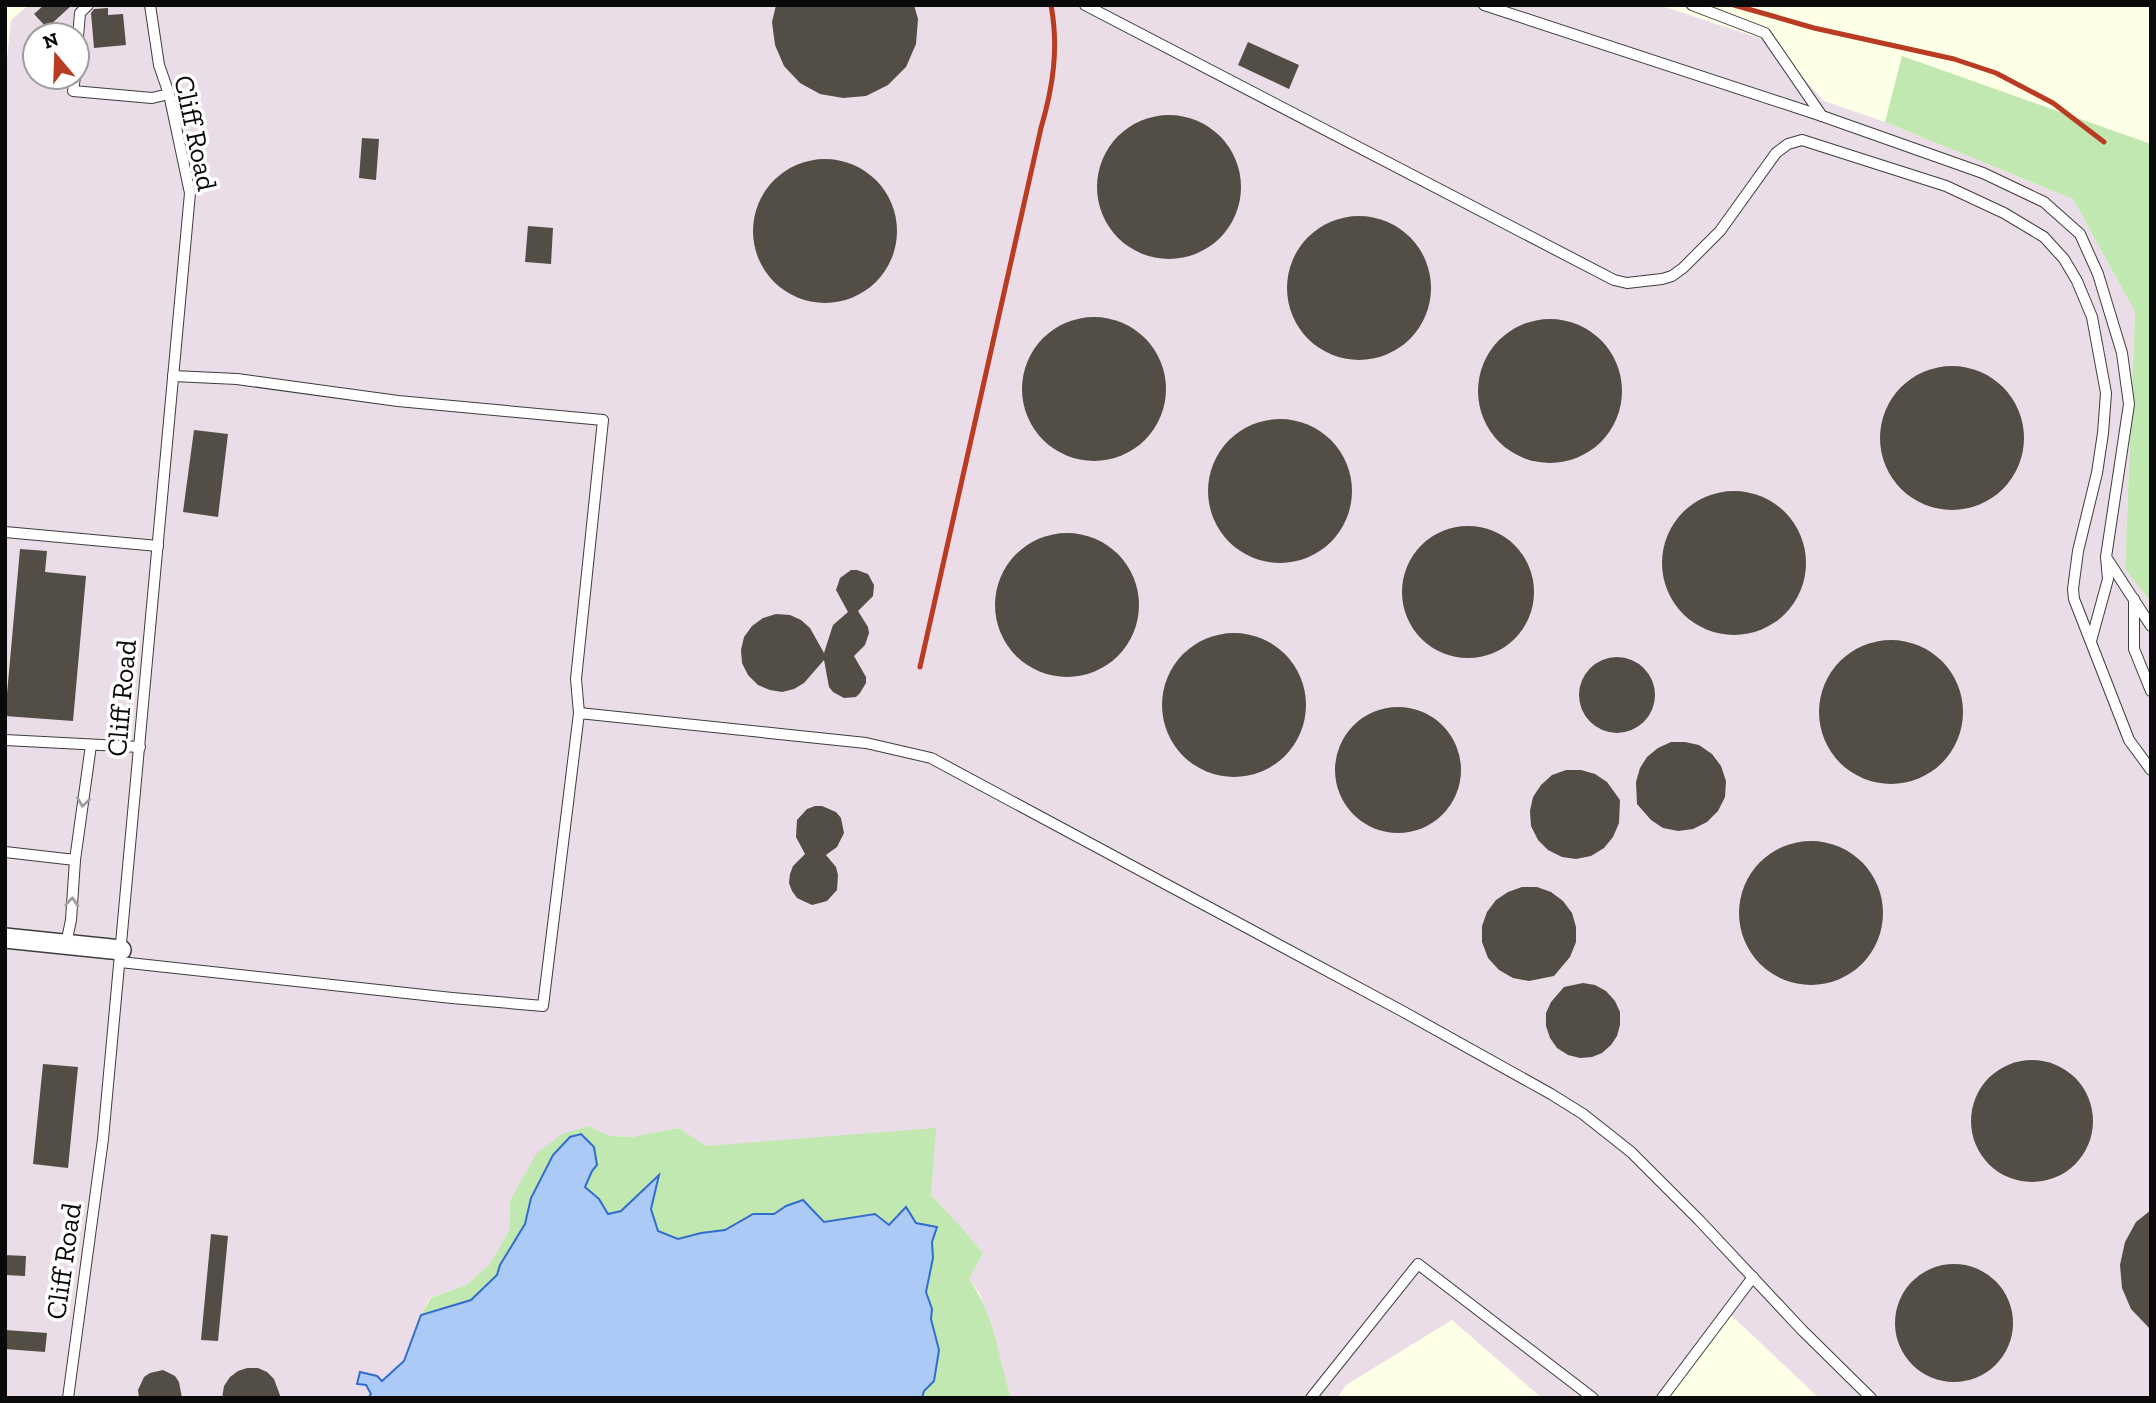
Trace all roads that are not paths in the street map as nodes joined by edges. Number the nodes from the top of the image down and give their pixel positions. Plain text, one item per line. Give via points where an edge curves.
1 (88, 5) edge
2 (150, 5) edge
3 (1086, 5) edge
4 (1484, 5) edge
5 (1692, 5) edge
6 (79, 21) edge
7 (73, 91) edge
8 (169, 94) junction
9 (1822, 116) junction
10 (173, 376) junction
11 (5, 532) edge
12 (158, 546) junction
13 (2106, 557) junction
14 (2134, 599) junction
15 (2151, 626) edge
16 (2091, 642) junction
17 (2151, 691) edge
18 (579, 713) junction
19 (5, 740) edge
20 (90, 745) junction
21 (140, 747) junction
22 (2151, 770) edge
23 (5, 852) edge
24 (75, 860) junction
25 (5, 938) edge
26 (66, 944) junction
27 (121, 956) junction
28 (1753, 1277) junction
29 (68, 1398) edge
30 (1311, 1398) edge
31 (1593, 1398) edge
32 (1662, 1398) edge
33 (1871, 1398) edge

1 - 6 lane
2 - 8 lane, Cliff Road via 159,65
3 - 16 lane via 1614,281 1646,282 1672,276 1720,231 1776,153 1802,140 1946,186 2044,237 2064,259 2092,317 2106,393 2097,473 2073,589
4 - 9 lane
5 - 9 lane via 1765,33
7 - 8 lane via 152,98
8 - 10 lane, Cliff Road via 190,193
9 - 13 lane via 1983,173 2044,202 2080,234 2098,274 2122,353 2129,404
10 - 12 lane, Cliff Road
10 - 18 lane via 237,379 398,401 603,420 576,679
11 - 12 lane
12 - 21 lane, Cliff Road
13 - 14 lane
13 - 16 lane via 2108,579
14 - 15 lane
14 - 17 lane via 2134,649
16 - 22 lane via 2129,740
18 - 27 lane via 543,1006
18 - 28 lane via 866,743 931,758 1583,1114 1631,1152
19 - 20 lane
20 - 21 lane
20 -> 24 lane
21 - 27 lane, Cliff Road
23 - 24 lane
26 -> 24 lane
25 - 26 street
26 - 27 street
27 - 29 lane, Cliff Road via 103,1139
28 - 32 lane
28 - 33 lane
30 - 31 lane via 1418,1264

